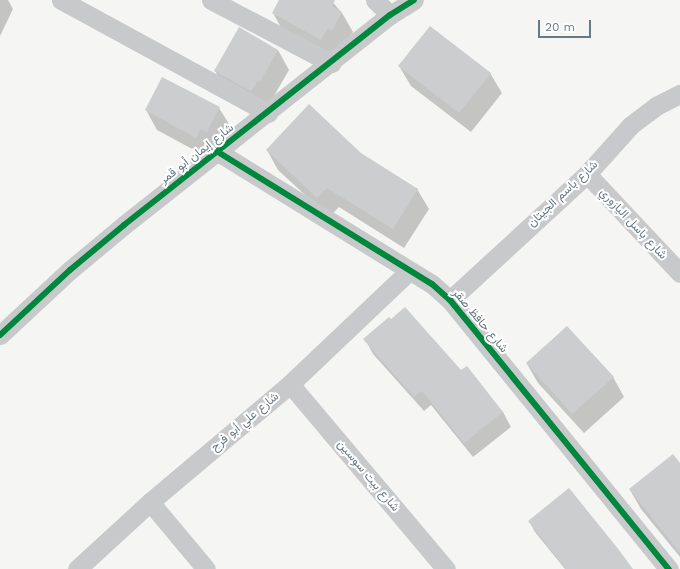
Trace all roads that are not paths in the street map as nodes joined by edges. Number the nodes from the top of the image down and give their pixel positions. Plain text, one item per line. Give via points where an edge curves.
1 (61, 0) edge
2 (211, 0) edge
3 (375, 0) edge
4 (414, 0) edge
5 (390, 15) junction
6 (331, 63) junction
7 (680, 94) edge
8 (268, 113) junction
9 (218, 152) junction
10 (587, 174) junction
11 (409, 271) junction
12 (680, 273) edge
13 (450, 300) junction
14 (0, 335) edge
15 (290, 384) junction
16 (150, 502) junction
17 (77, 569) edge
18 (206, 569) edge
19 (446, 569) edge
20 (669, 569) edge

1 - 8 street
2 - 6 street
3 - 5 street
4 - 5 street, شارع إيمان أبو قمر
5 - 6 street, شارع إيمان أبو قمر
6 - 8 street, شارع إيمان أبو قمر
7 - 10 street, شارع باسم الجيتان via 656,106 631,125
8 - 9 street, شارع إيمان أبو قمر
9 - 11 street, شارع حافظ صقر
9 - 14 street, شارع إيمان أبو قمر via 70,270
10 - 12 street, شارع باسل اليازوري
10 - 13 street, شارع باسم الجيتان
11 - 13 street, شارع حافظ صقر via 432,284
11 - 15 street, شارع علي أبو فرح
13 - 20 street, شارع حافظ صقر
15 - 16 street, شارع علي أبو فرح
15 - 19 street, شارع بيت سوسين
16 - 17 street, شارع علي أبو فرح
16 - 18 street

